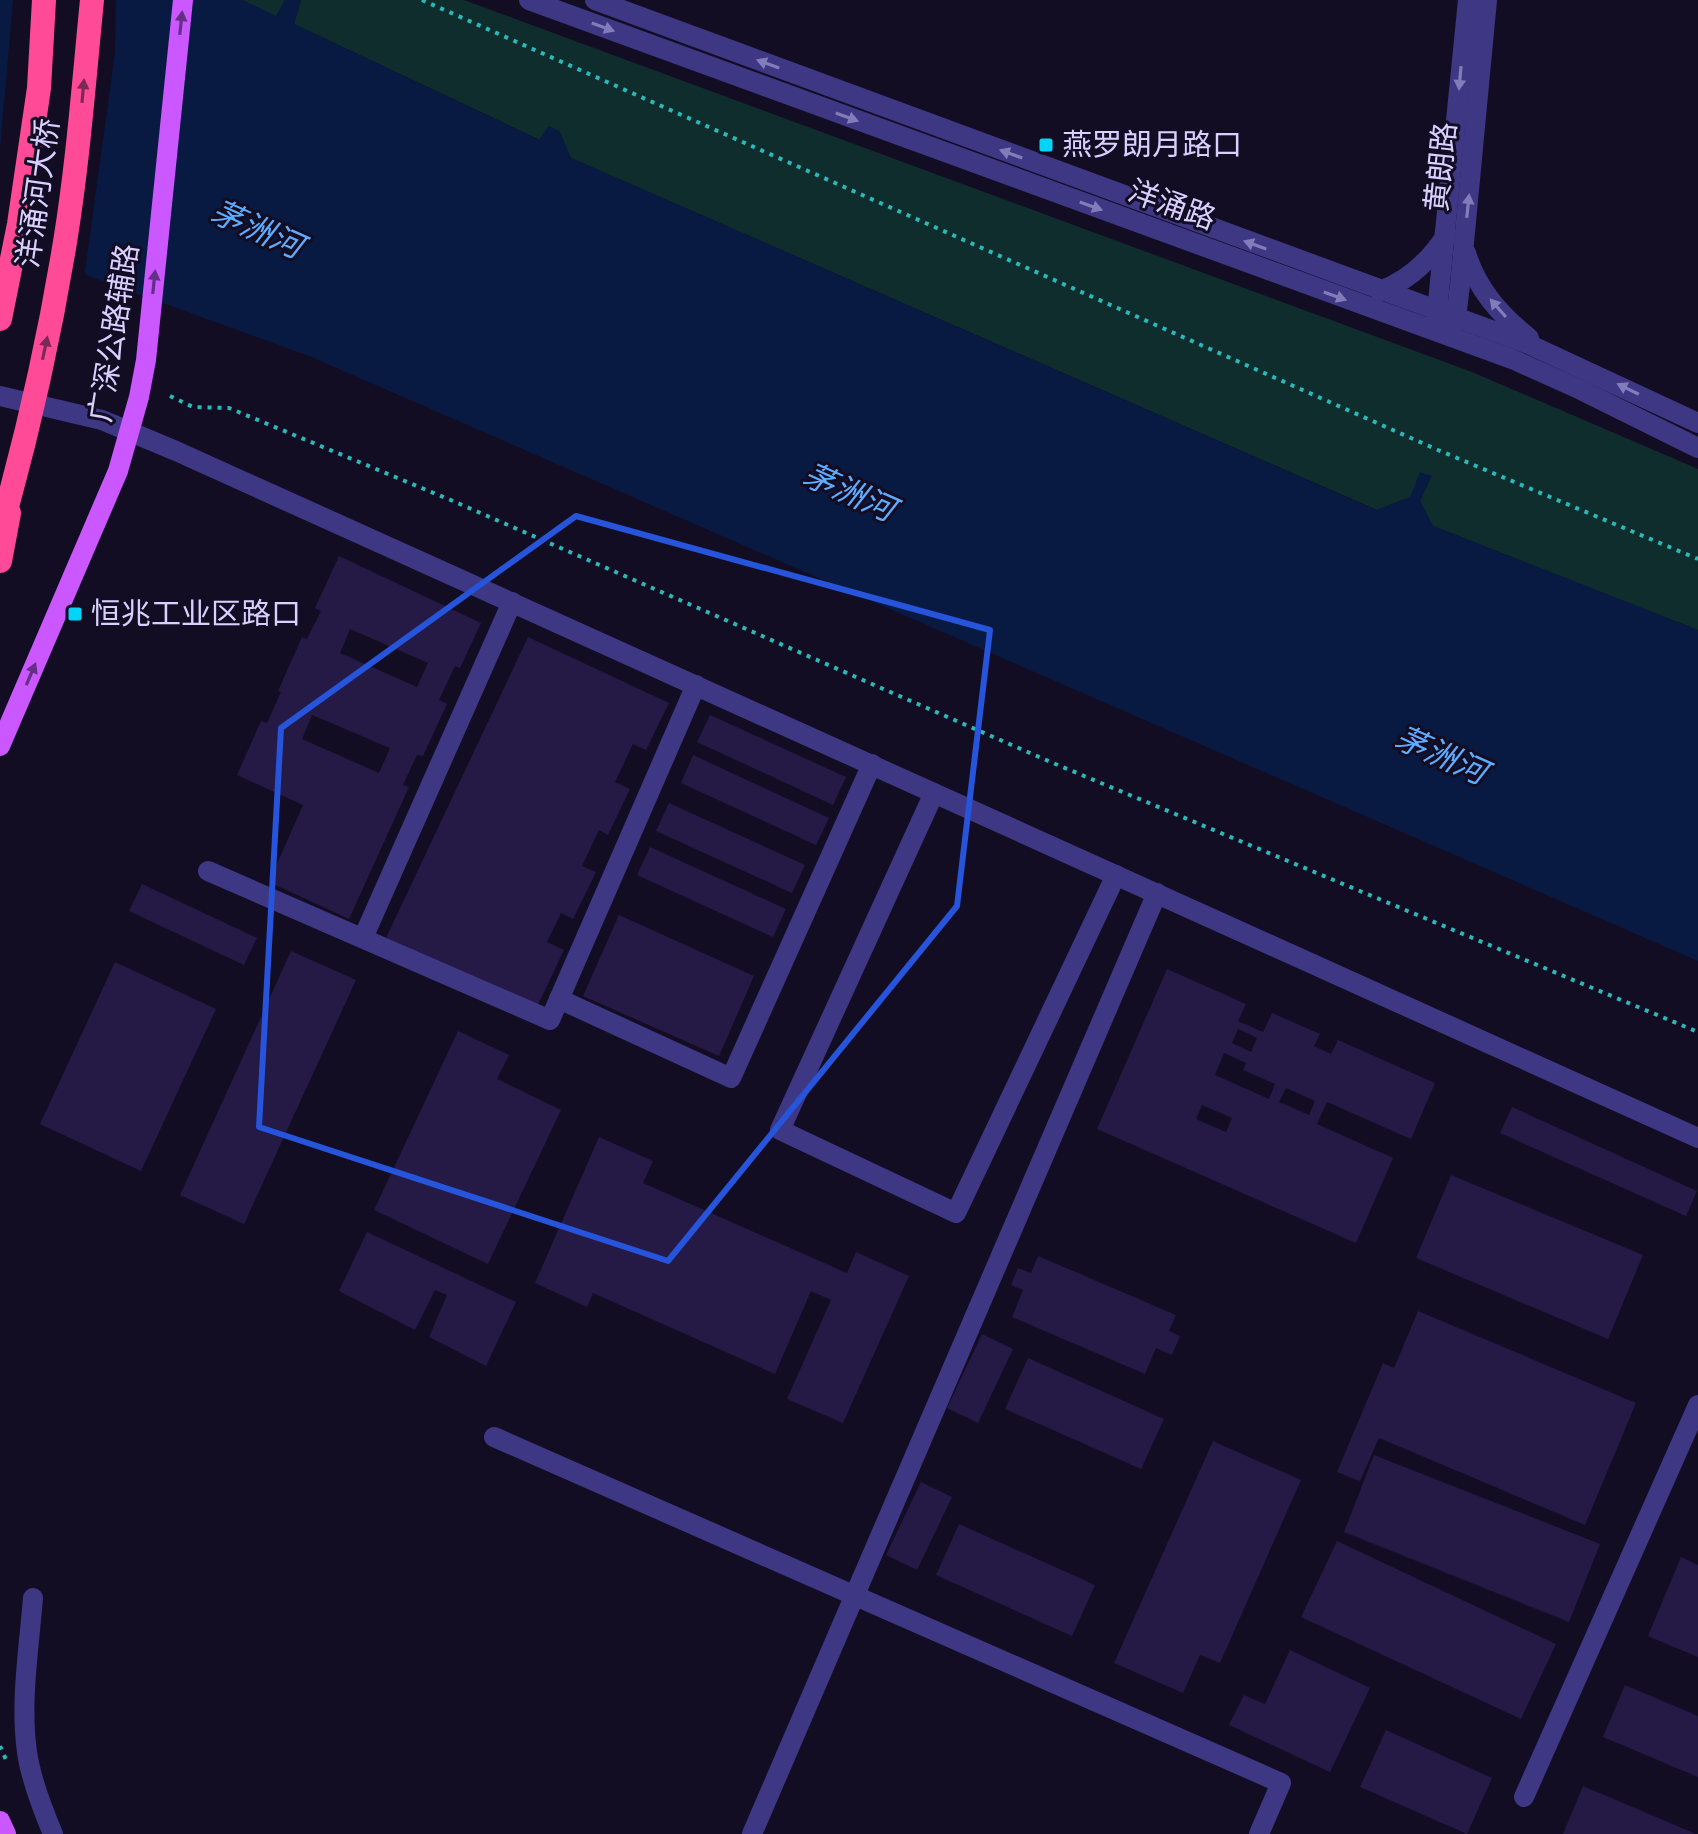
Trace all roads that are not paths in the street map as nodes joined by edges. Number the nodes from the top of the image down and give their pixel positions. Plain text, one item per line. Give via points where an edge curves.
1 (44, 0) edge
2 (92, 0) edge
3 (183, 0) edge
4 (529, 0) edge
5 (595, 0) edge
6 (1468, 0) edge
7 (1487, 0) edge
8 (1454, 240) junction
9 (1380, 291) junction
10 (0, 319) edge
11 (1444, 325) junction
12 (1556, 356) junction
13 (0, 396) edge
14 (1698, 423) edge
15 (130, 431) junction
16 (1698, 448) edge
17 (14, 483) junction
18 (0, 532) edge
19 (0, 561) edge
20 (512, 602) junction
21 (696, 685) junction
22 (0, 746) edge
23 (872, 764) junction
24 (934, 793) junction
25 (208, 871) dead end
26 (1116, 875) junction
27 (1157, 893) junction
28 (363, 938) junction
29 (559, 999) junction
30 (1698, 1138) edge
31 (1698, 1405) edge
32 (494, 1437) dead end
33 (853, 1595) junction
34 (33, 1598) dead end
35 (1524, 1797) dead end
36 (0, 1821) edge
37 (6, 1834) edge
38 (53, 1834) edge
39 (752, 1834) edge
40 (1259, 1834) edge

1 - 10 highway, 洋涌河大桥 via 39,88
17 -> 2 highway, 洋涌河大桥, bridge via 66,239
15 -> 3 main road, 广深公路辅路 via 146,360
4 -> 11 street, 洋涌路
9 -> 5 street, 洋涌路
6 -> 8 street, 黄朗路
8 -> 7 street, 黄朗路
8 - 9 street
8 - 11 street, 黄朗路
12 -> 8 street via 1496,307
9 - 11 street, 洋涌路
11 - 12 street, 洋涌路
11 - 16 street, 洋涌路
14 -> 12 street, 洋涌路
13 - 15 street
15 - 20 street
22 -> 15 main road, 广深公路辅路 via 111,489
17 - 18 highway, 洋涌河大桥, bridge
17 - 19 highway, bridge
20 - 21 street
20 - 28 street
21 - 23 street
21 - 29 street
23 - 24 street
23 - 29 street via 731,1078
24 - 26 street
24 - 26 street via 780,1130 956,1213
25 - 28 street
26 - 27 street
27 - 30 street
27 - 33 street
28 - 29 street via 550,1020
31 - 35 street
32 - 33 street
33 - 39 street
33 - 40 street via 1281,1783
34 - 38 street via 26,1742 36,1791
36 - 37 main road

